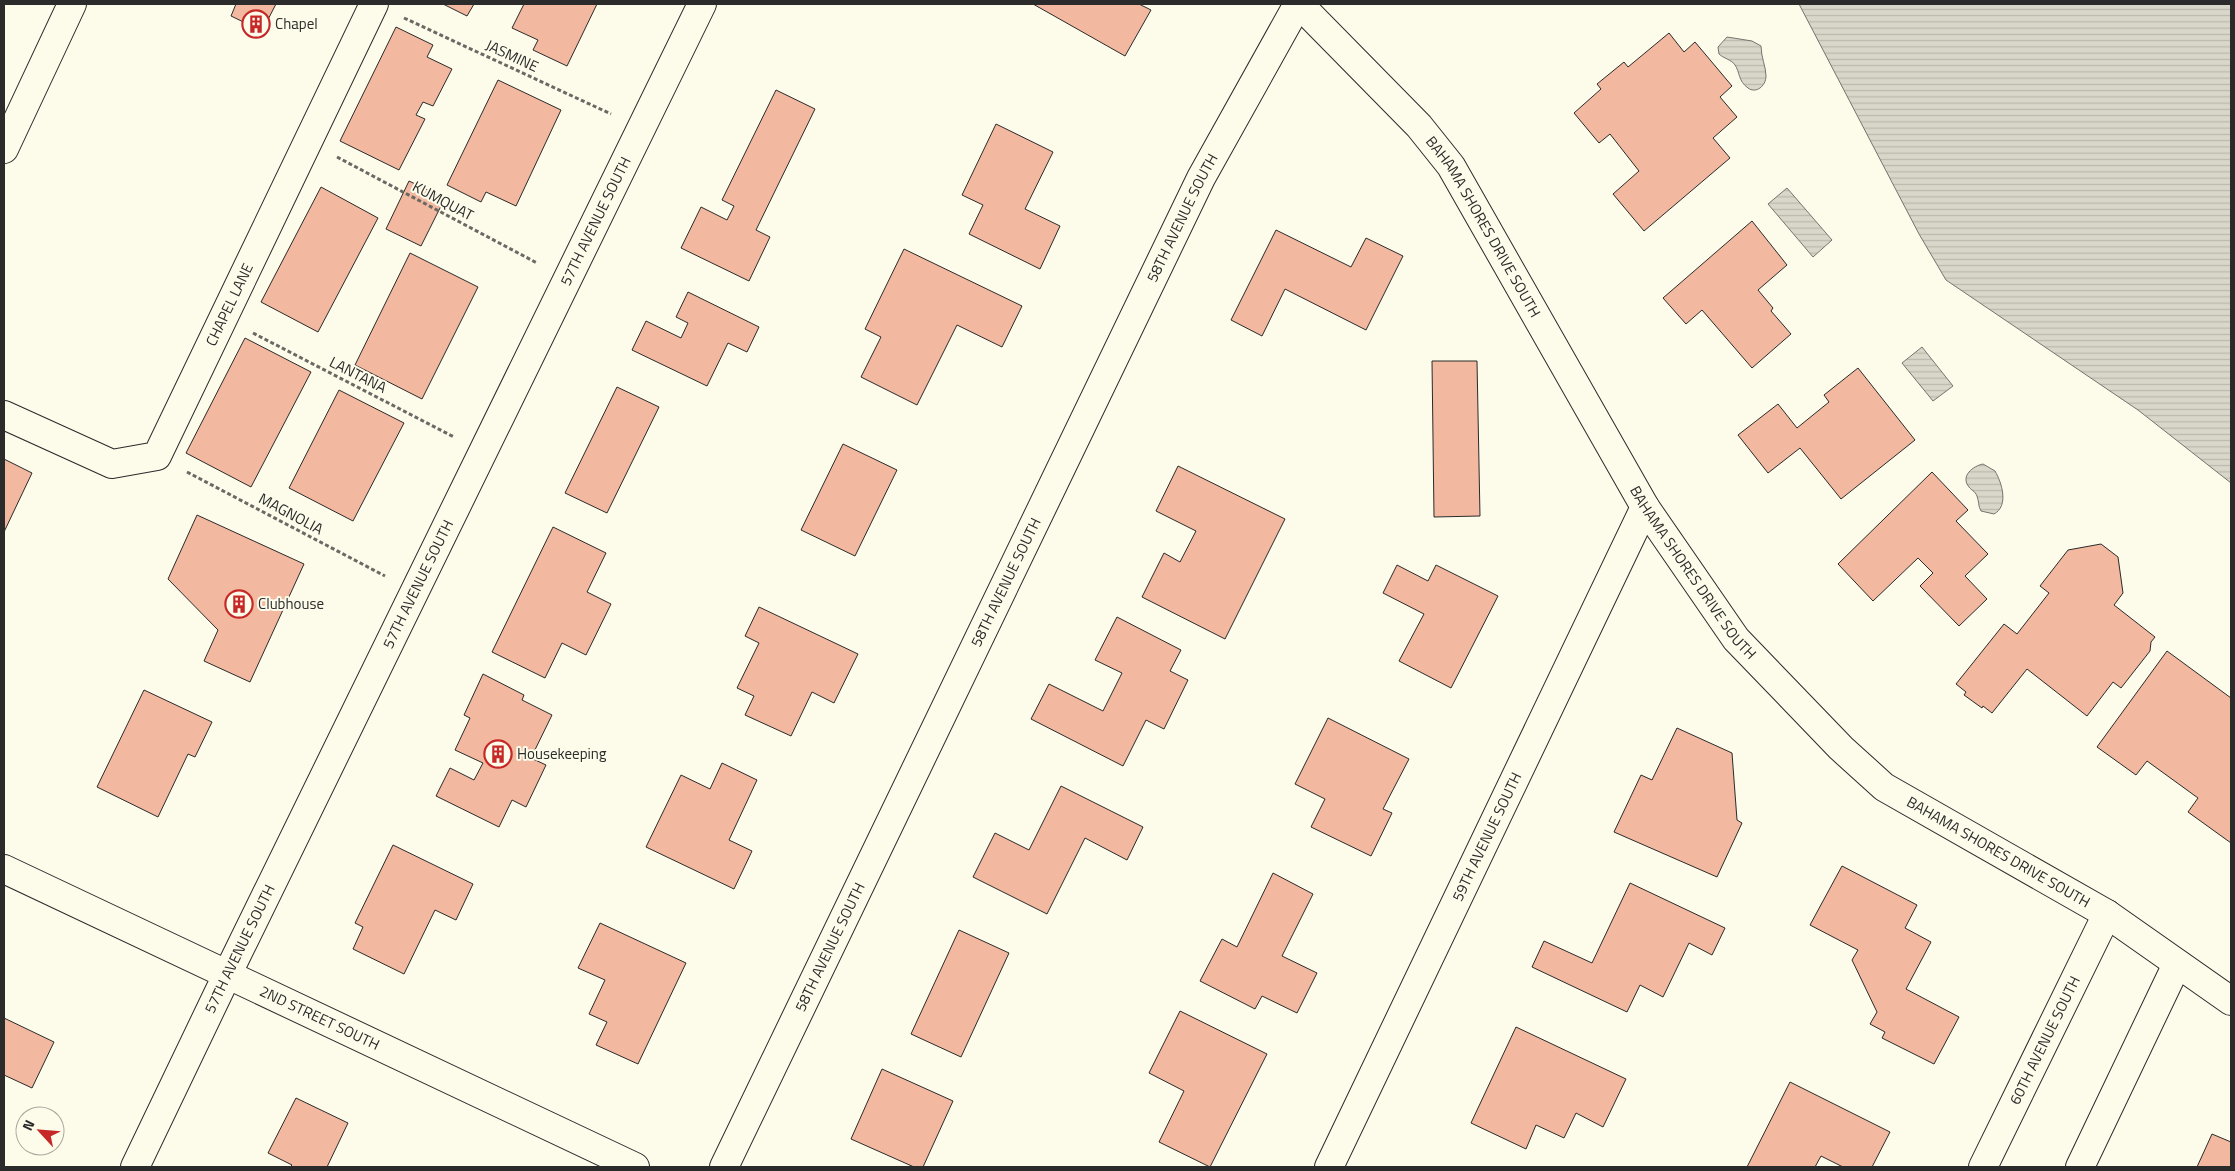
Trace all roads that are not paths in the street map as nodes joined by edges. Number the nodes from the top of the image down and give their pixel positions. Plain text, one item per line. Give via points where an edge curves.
1 (72, 4) edge
2 (374, 4) edge
3 (702, 4) edge
4 (1298, 4) edge
5 (4, 149) edge
6 (4, 415) edge
7 (1645, 507) junction
8 (4, 869) edge
9 (2107, 914) junction
10 (2177, 964) junction
11 (227, 975) junction
12 (2231, 1001) edge
13 (135, 1167) edge
14 (635, 1167) edge
15 (724, 1167) edge
16 (1329, 1167) edge
17 (1983, 1167) edge
18 (2080, 1167) edge

1 - 5 street
2 - 6 street, CHAPEL LANE via 157,456 112,464
3 - 11 street, 57TH AVENUE SOUTH
4 - 7 street, BAHAMA SHORES DRIVE SOUTH via 1419,126 1451,166
4 - 15 street, 58TH AVENUE SOUTH via 1201,178
7 - 9 street, BAHAMA SHORES DRIVE SOUTH via 1736,639 1841,748 1884,787
7 - 16 street, 59TH AVENUE SOUTH
8 - 11 street, 2ND STREET SOUTH
9 - 10 street, BAHAMA SHORES DRIVE SOUTH
9 - 17 street, 60TH AVENUE SOUTH
10 - 12 street, BAHAMA SHORES DRIVE SOUTH
10 - 18 street
11 - 13 street, 57TH AVENUE SOUTH
11 - 14 street, 2ND STREET SOUTH

